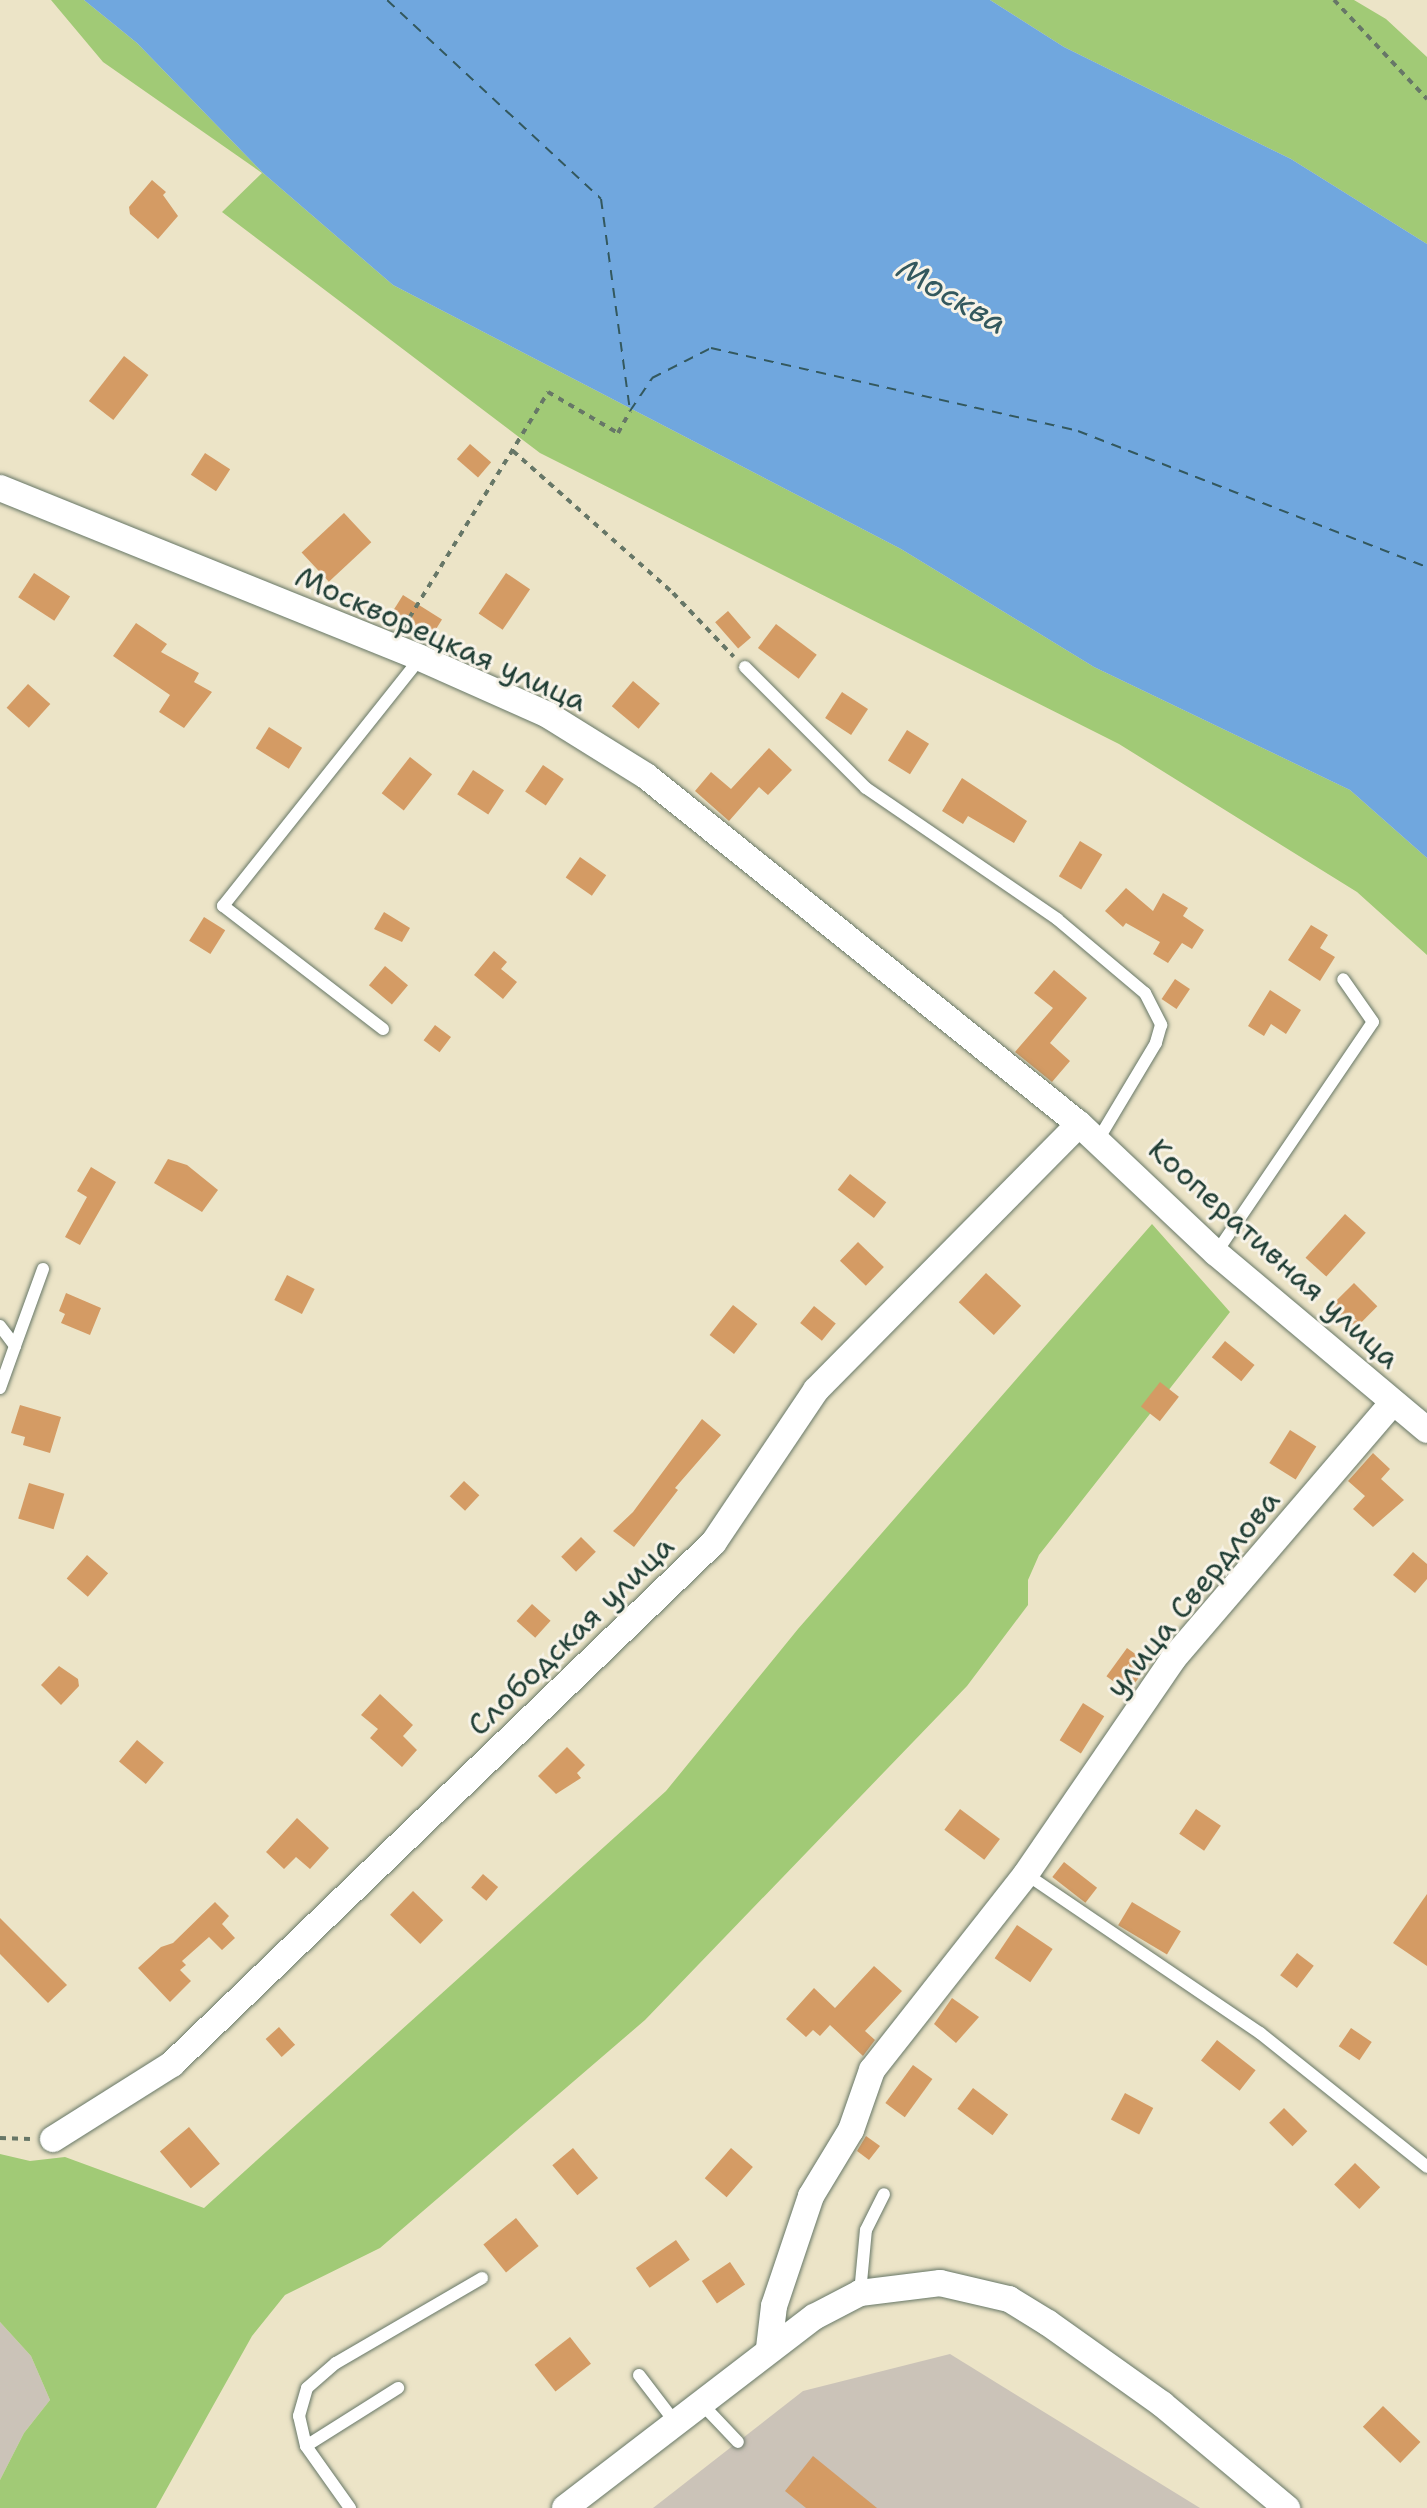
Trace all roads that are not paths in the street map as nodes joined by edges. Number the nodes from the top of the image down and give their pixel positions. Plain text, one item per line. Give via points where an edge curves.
1 (0, 488) edge
2 (420, 658) junction
3 (745, 667) road end
4 (1343, 979) dead end
5 (383, 1029) dead end
6 (1089, 1132) junction
7 (1216, 1253) junction
8 (43, 1269) dead end
9 (0, 1326) edge
10 (15, 1346) junction
11 (0, 1388) edge
12 (1393, 1402) junction
13 (1427, 1430) edge
14 (1026, 1874) junction
15 (53, 2139) road end
16 (1427, 2167) edge
17 (884, 2194) dead end
18 (482, 2278) dead end
19 (860, 2293) junction
20 (769, 2348) junction
21 (639, 2375) dead end
22 (398, 2388) dead end
23 (700, 2402) junction
24 (675, 2422) junction
25 (738, 2442) dead end
26 (306, 2446) junction
27 (1273, 2504) edge
28 (350, 2508) edge
29 (565, 2508) edge

1 - 2 street, Москворецкая улица
2 - 5 lane via 223,906
2 - 6 street, Москворецкая улица via 548,715 646,776
3 - 6 lane via 866,788 1057,919 1145,993 1161,1025 1156,1043
4 - 7 lane via 1373,1022
6 - 7 street, Кооперативная улица
6 - 15 street, Слободская улица via 816,1390 714,1542 172,2064
7 - 12 street, Кооперативная улица
8 - 10 lane
9 - 10 lane
10 - 11 lane
12 - 13 street, Кооперативная улица
12 - 14 street, улица Свердлова via 1173,1659
14 - 16 lane via 1260,2033
14 - 20 street, улица Свердлова via 872,2070 851,2130 811,2196 774,2306
17 - 19 lane via 866,2230
18 - 26 lane via 336,2363 307,2388 299,2416
19 - 20 street
19 - 27 street via 940,2283 1009,2299 1162,2404
20 - 23 street
21 - 24 lane
22 - 26 lane
23 - 24 street
23 - 25 lane
24 - 29 street
26 - 28 lane

